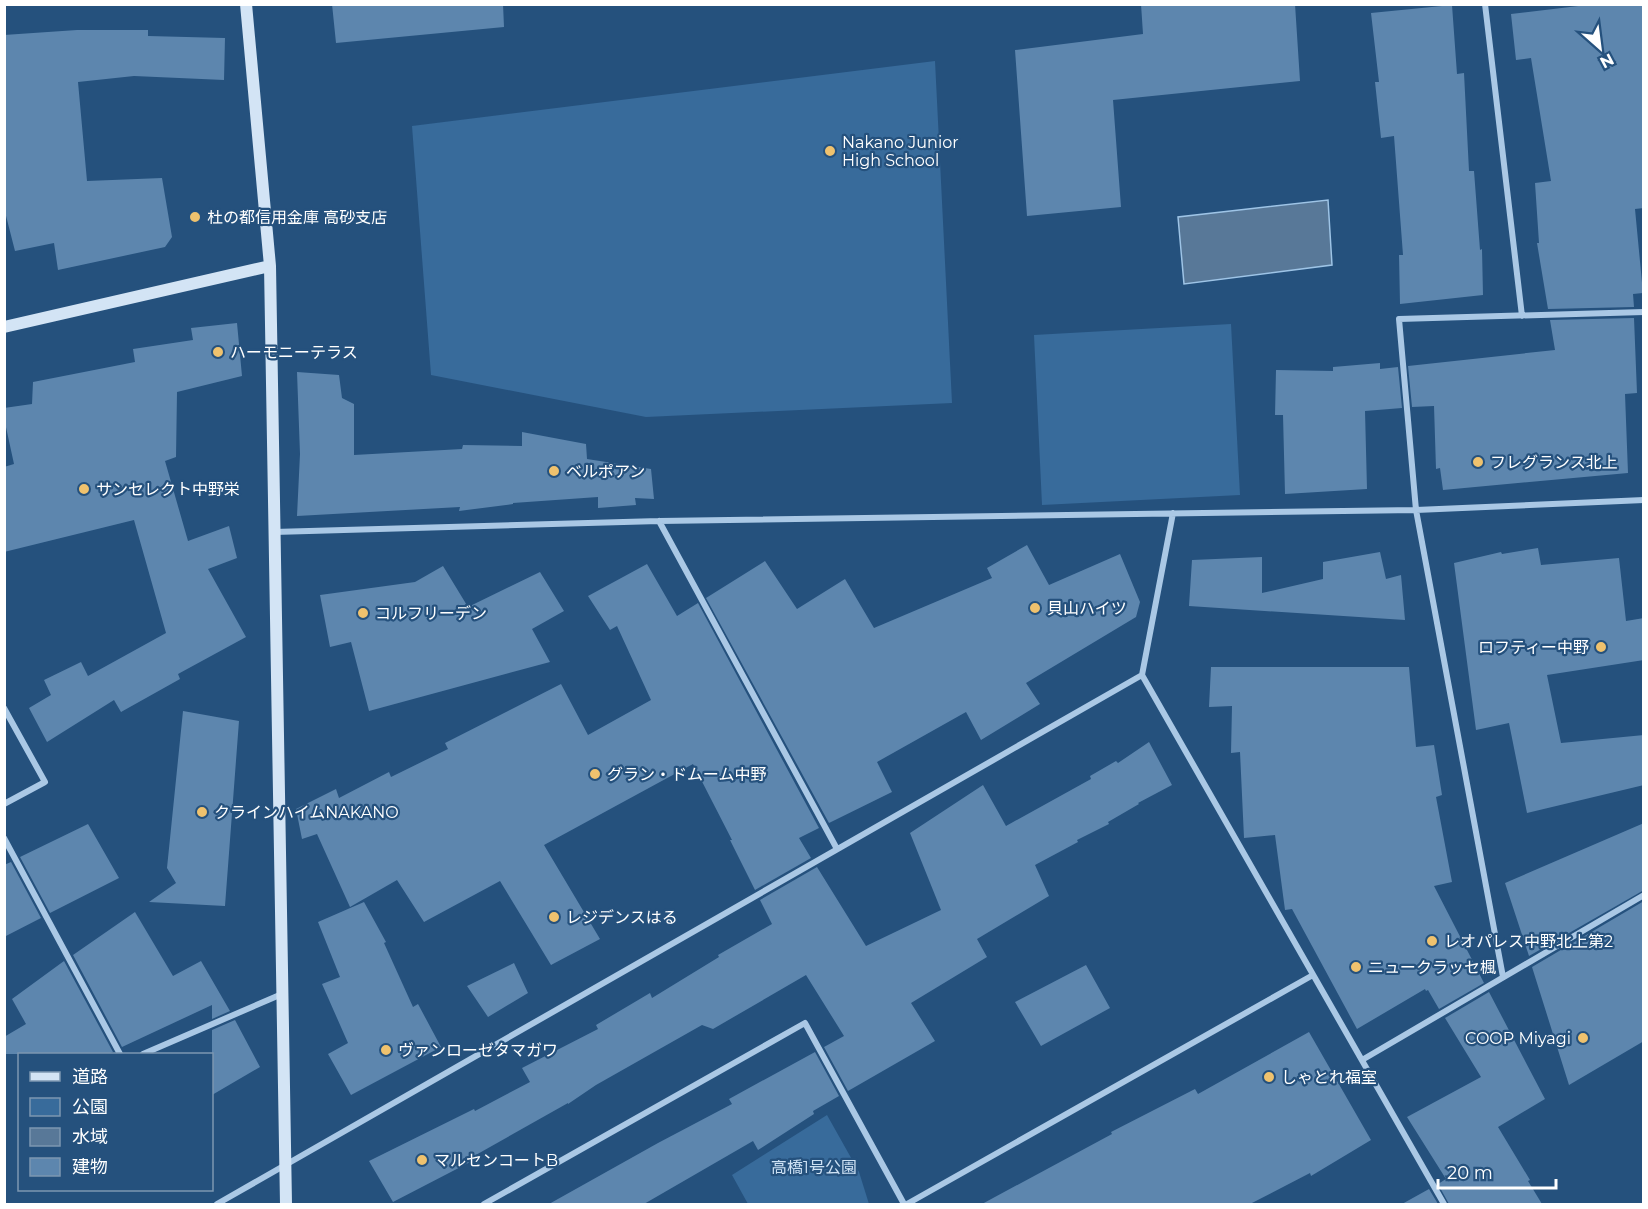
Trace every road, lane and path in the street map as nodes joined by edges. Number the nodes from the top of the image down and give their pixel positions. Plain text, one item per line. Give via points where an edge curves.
1 (246, 4) edge
2 (1485, 4) edge
3 (270, 266) junction
4 (1644, 312) edge
5 (1522, 316) junction
6 (4, 327) edge
7 (1644, 500) edge
8 (1416, 510) junction
9 (1173, 513) junction
10 (659, 521) junction
11 (274, 532) junction
12 (1142, 675) junction
13 (4, 708) edge
14 (4, 804) edge
15 (4, 838) edge
16 (837, 849) junction
17 (1644, 895) edge
18 (1313, 975) junction
19 (1503, 977) junction
20 (282, 994) junction
21 (119, 1053) edge
22 (145, 1053) edge
23 (1362, 1060) junction
24 (285, 1166) junction
25 (217, 1204) edge
26 (286, 1204) edge
27 (484, 1204) edge
28 (905, 1204) edge
29 (1444, 1204) edge

1 - 3 street
2 - 5 street
3 - 6 street
3 - 11 street
4 - 5 street
5 - 8 street via 1399,320
7 - 8 street
8 - 9 street
8 - 19 street
9 - 10 street
9 - 12 street
10 - 11 street
10 - 16 street
11 - 20 street
12 - 16 street
12 - 18 street
13 - 14 street via 45,782
15 - 21 street
16 - 24 street
17 - 19 street
18 - 23 street
18 - 28 street
19 - 23 street
20 - 22 street
20 - 24 street
23 - 29 street
24 - 25 street
24 - 26 street
27 - 28 street via 805,1023

